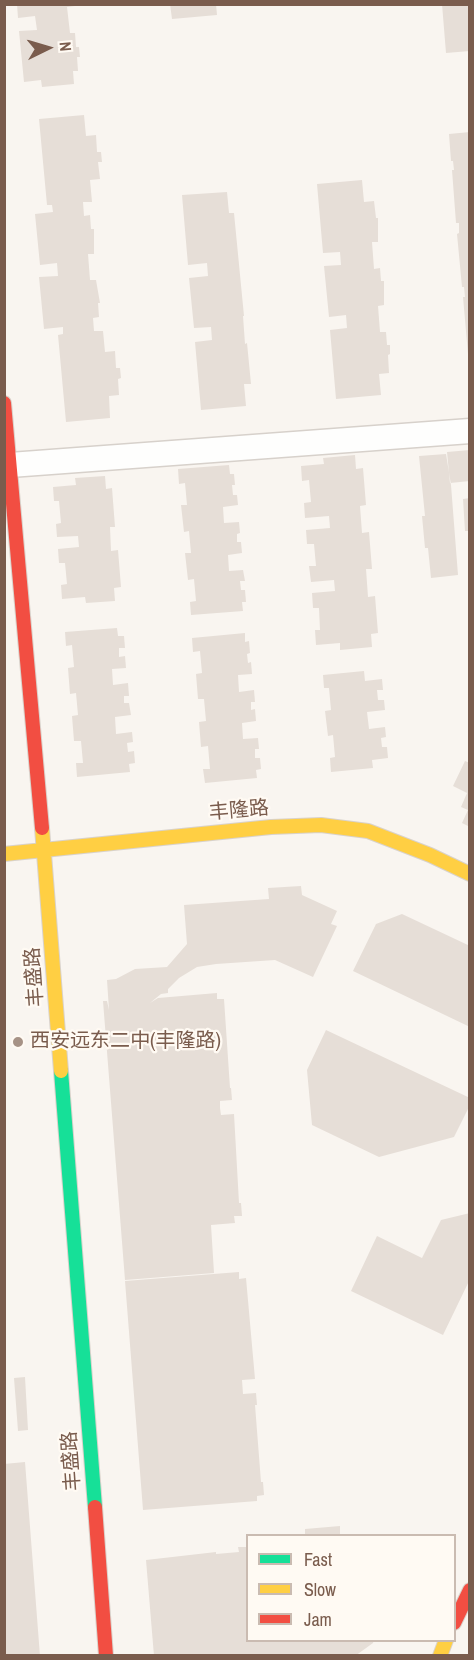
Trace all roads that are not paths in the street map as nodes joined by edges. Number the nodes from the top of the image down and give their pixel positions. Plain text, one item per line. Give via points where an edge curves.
1 (4, 403) edge
2 (470, 431) edge
3 (10, 465) junction
4 (44, 849) junction
5 (4, 854) edge
6 (470, 874) edge
7 (470, 1590) edge
8 (456, 1619) edge
9 (446, 1642) edge
10 (106, 1656) edge
11 (440, 1656) edge

1 - 3 street, 丰盛路
2 - 3 street
3 - 4 street, 丰盛路
4 - 5 street, 丰隆路
4 - 6 street, 丰隆路 via 321,825 368,831
4 - 10 street, 丰盛路
7 - 8 street
9 - 11 street

